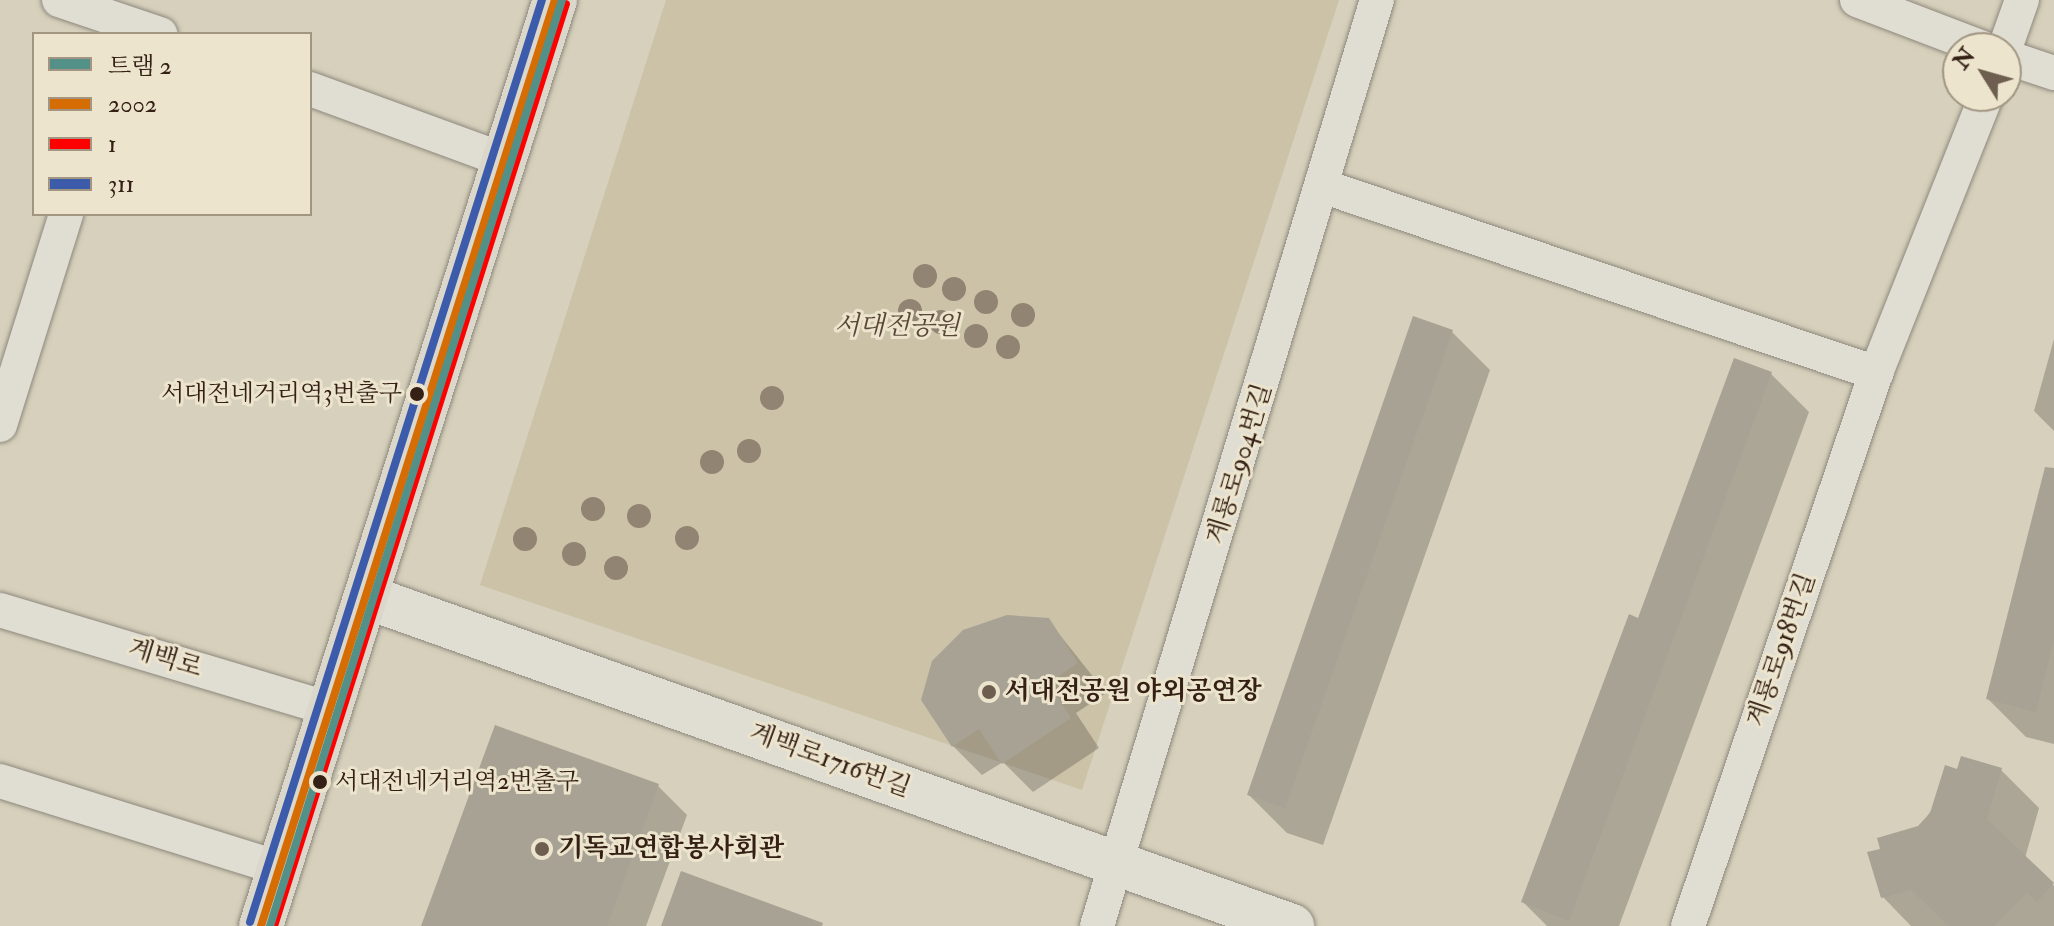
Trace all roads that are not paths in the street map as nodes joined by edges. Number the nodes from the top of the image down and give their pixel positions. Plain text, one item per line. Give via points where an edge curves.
1 (59, 0) edge
2 (555, 0) edge
3 (1377, 0) edge
4 (1857, 0) edge
5 (2022, 0) edge
6 (127, 19) edge
7 (156, 32) edge
8 (1942, 32) edge
9 (2011, 32) edge
10 (2022, 62) edge
11 (2054, 73) edge
12 (312, 90) edge
13 (1980, 112) edge
14 (504, 160) junction
15 (1325, 187) junction
16 (65, 216) edge
17 (1876, 373) junction
18 (0, 425) edge
19 (367, 597) junction
20 (0, 610) edge
21 (331, 709) junction
22 (0, 781) edge
23 (1118, 864) junction
24 (280, 868) junction
25 (261, 926) edge
26 (1097, 926) edge
27 (1292, 926) edge
28 (1688, 926) edge

1 - 6 street
2 - 14 main road
3 - 15 street, 계룡로904번길
4 - 8 street
5 - 9 street
6 - 7 street
10 - 11 street
12 - 14 street
13 - 17 street, 계룡로918번길
14 - 19 main road
15 - 17 street
15 - 23 street, 계룡로904번길
16 - 18 street
17 - 28 street, 계룡로918번길
19 - 21 main road
19 - 23 main road, 계백로1716번길
20 - 21 street, 계백로
21 - 24 main road
22 - 24 street
23 - 26 street, 계룡로904번길
23 - 27 main road, 계백로1716번길
24 - 25 main road

